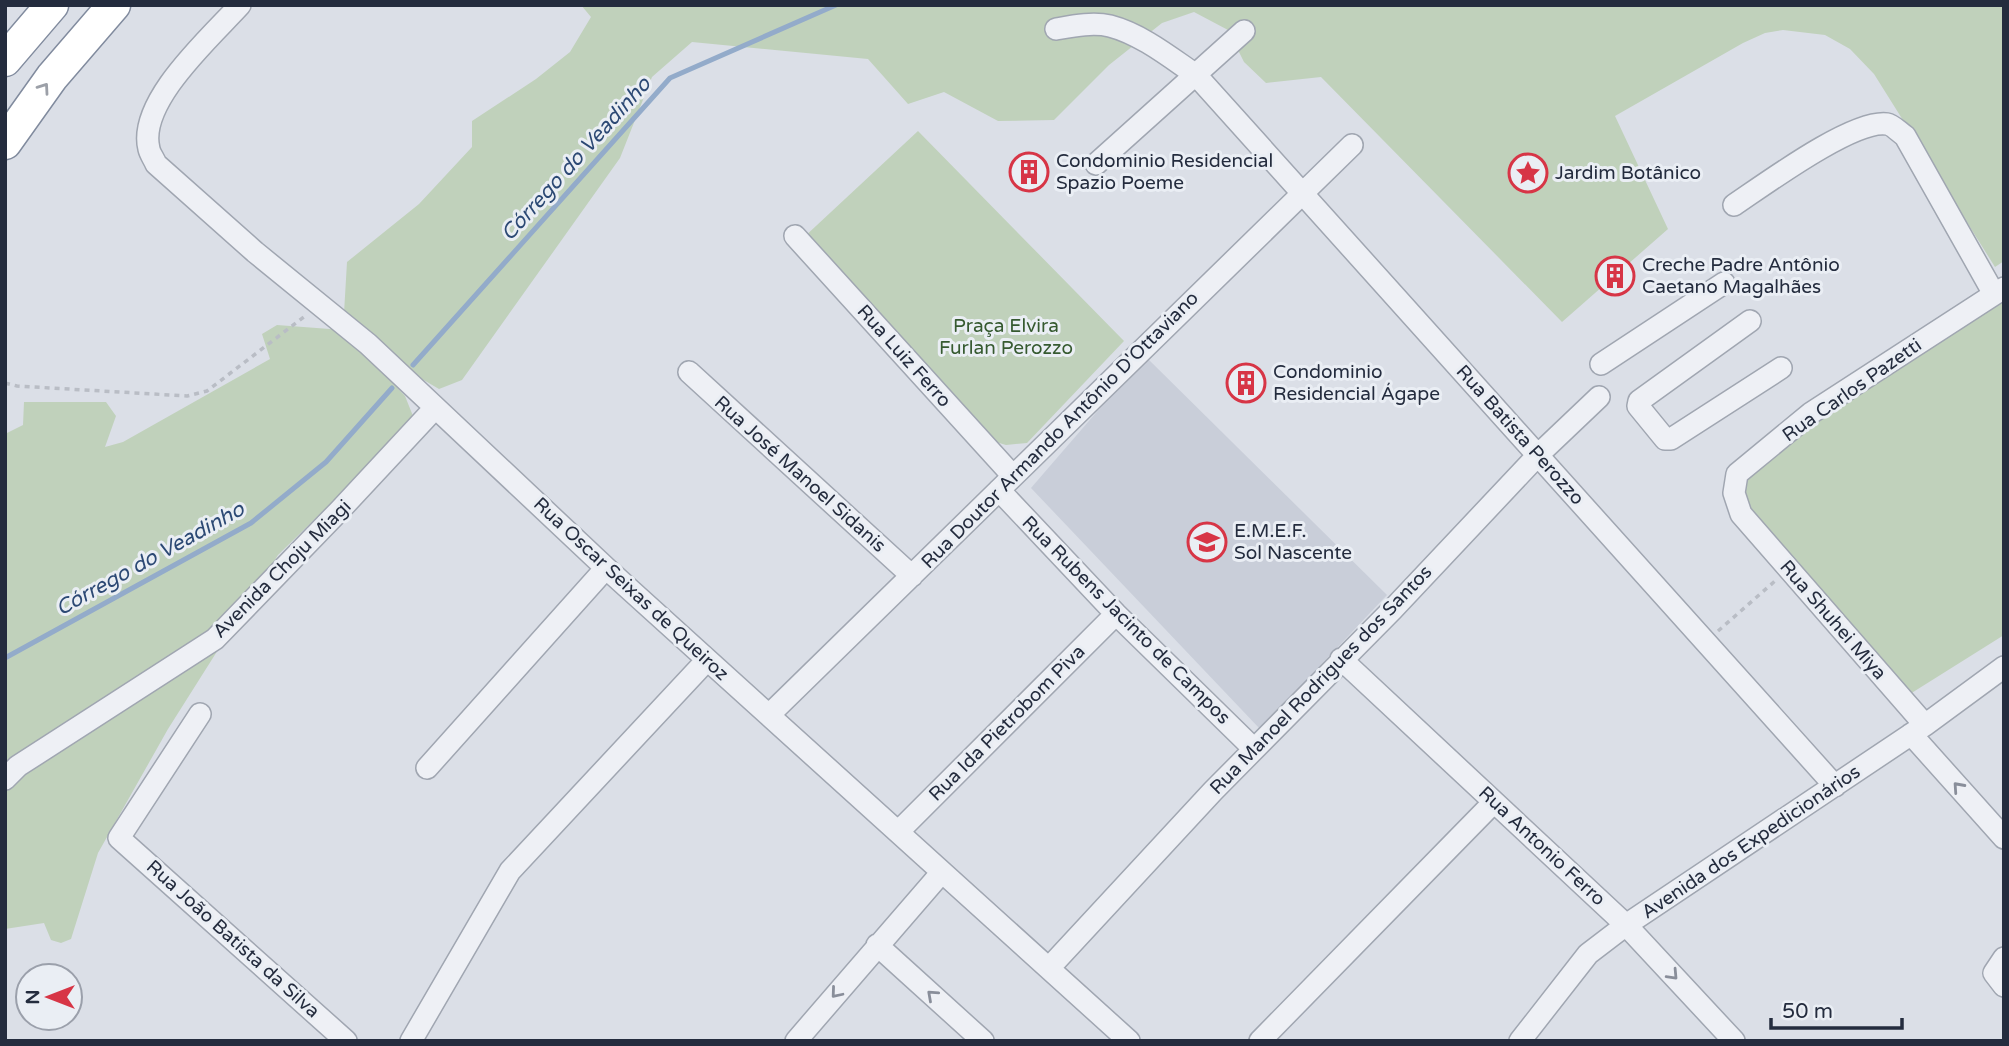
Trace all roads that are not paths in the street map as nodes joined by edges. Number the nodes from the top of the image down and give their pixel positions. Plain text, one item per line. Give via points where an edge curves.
1 (51, 5) edge
2 (114, 5) edge
3 (240, 5) edge
4 (1056, 29) dead end
5 (1244, 31) dead end
6 (5, 60) edge
7 (1196, 75) junction
8 (5, 144) edge
9 (1352, 145) dead end
10 (1096, 164) dead end
11 (1303, 193) junction
12 (1734, 205) dead end
13 (796, 236) dead end
14 (1724, 283) dead end
15 (1999, 291) edge
16 (1750, 321) dead end
17 (1601, 364) dead end
18 (1780, 368) dead end
19 (689, 372) dead end
20 (1599, 397) dead end
21 (435, 408) junction
22 (1538, 455) junction
23 (1006, 483) junction
24 (1741, 514) joint
25 (606, 568) junction
26 (912, 576) junction
27 (1116, 614) junction
28 (1341, 659) junction
29 (707, 660) junction
30 (2004, 667) edge
31 (200, 714) dead end
32 (769, 715) junction
33 (1918, 730) junction
34 (1254, 749) junction
35 (427, 768) dead end
36 (5, 779) edge
37 (1835, 786) junction
38 (1494, 802) junction
39 (898, 832) junction
40 (2004, 838) edge
41 (942, 872) junction
42 (1626, 925) junction
43 (877, 944) junction
44 (2004, 958) edge
45 (1049, 968) junction
46 (2004, 986) edge
47 (346, 1041) edge
48 (411, 1041) edge
49 (796, 1041) edge
50 (983, 1041) edge
51 (1129, 1041) edge
52 (1260, 1041) edge
53 (1520, 1041) edge
54 (1734, 1041) edge

1 - 6 highway
8 -> 2 highway via 52,77
3 - 21 street, Rua Oscar Seixas de Queiroz via 173,80 153,111 149,149 156,164 360,336
4 - 7 street, Rua Batista Perozzo via 1110,26 1153,45
5 - 7 street
7 - 10 street
7 - 11 street, Rua Batista Perozzo
9 - 11 street, Rua Doutor Armando Antônio D'Ottaviano
11 - 22 street, Rua Batista Perozzo
11 - 23 street, Rua Doutor Armando Antônio D'Ottaviano
12 - 15 street via 1817,149 1872,125 1889,124 1905,136
13 - 23 street, Rua Luiz Ferro
14 - 17 street
15 - 24 street, Rua Carlos Pazetti via 1811,413 1737,474 1734,493
16 - 18 street via 1638,406 1665,439 1671,439
19 - 26 street, Rua José Manoel Sidanis
20 - 22 street, Rua Manoel Rodrigues dos Santos
21 - 25 street, Rua Oscar Seixas de Queiroz
21 - 36 street, Avenida Choju Miagi via 215,639 18,766
22 - 28 street, Rua Manoel Rodrigues dos Santos
22 - 37 street, Rua Batista Perozzo
23 - 26 street, Rua Doutor Armando Antônio D'Ottaviano
23 - 27 street, Rua Rubens Jacinto de Campos
24 - 33 street, Rua Shuhei Miya
25 - 29 street, Rua Oscar Seixas de Queiroz
25 - 35 street
26 - 32 street, Rua Doutor Armando Antônio D'Ottaviano
27 - 34 street, Rua Rubens Jacinto de Campos
27 - 39 street, Rua Ida Pietrobom Piva
28 - 34 street, Rua Manoel Rodrigues dos Santos
28 - 38 street, Rua Antonio Ferro
29 - 32 street, Rua Oscar Seixas de Queiroz
29 - 48 street via 510,871
30 - 33 street, Avenida dos Expedicionários
31 - 47 street, Rua João Batista da Silva via 119,838
32 - 39 street, Rua Oscar Seixas de Queiroz
33 - 37 street, Avenida dos Expedicionários
40 -> 33 street, Rua Shuhei Miya
34 - 45 street, Rua Manoel Rodrigues dos Santos
37 - 42 street, Avenida dos Expedicionários
38 - 42 street, Rua Antonio Ferro
38 - 52 street
39 - 41 street, Rua Oscar Seixas de Queiroz
41 - 43 street
41 - 45 street, Rua Oscar Seixas de Queiroz
42 - 53 street, Avenida dos Expedicionários via 1588,954
42 -> 54 street, Rua Antonio Ferro
43 -> 49 street
50 -> 43 street
44 - 46 street via 1994,973
45 - 51 street, Rua Oscar Seixas de Queiroz

